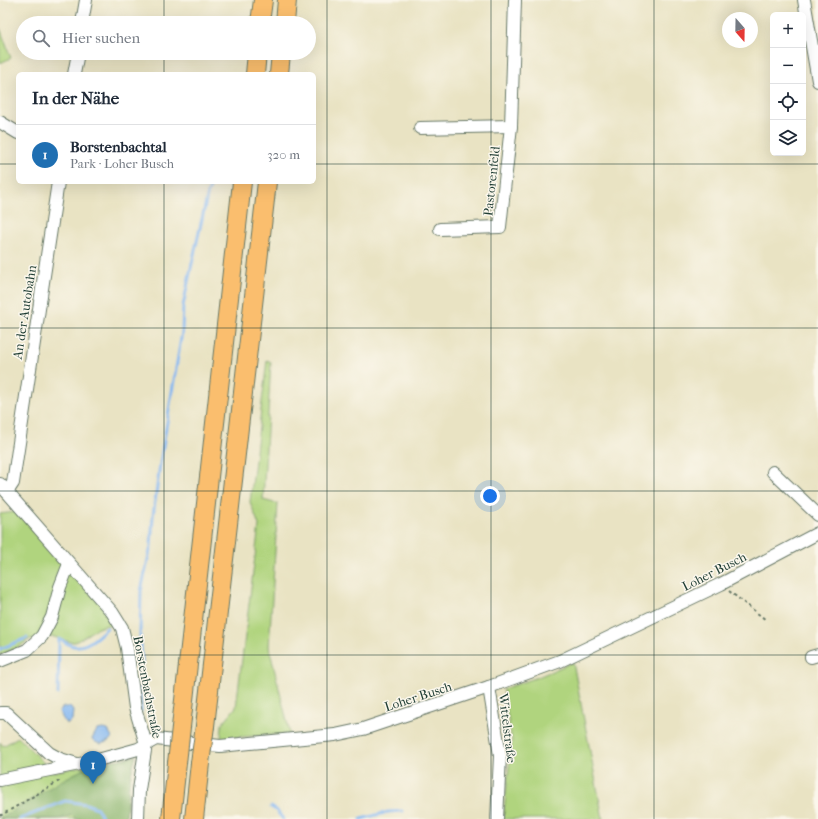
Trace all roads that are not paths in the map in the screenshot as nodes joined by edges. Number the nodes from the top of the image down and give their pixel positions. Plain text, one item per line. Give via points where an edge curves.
1 (86, 0) edge
2 (263, 0) edge
3 (287, 0) edge
4 (515, 0) edge
5 (804, 0) edge
6 (83, 16) edge
7 (261, 16) edge
8 (286, 16) edge
9 (77, 60) edge
10 (256, 60) edge
11 (280, 60) edge
12 (74, 72) edge
13 (255, 72) edge
14 (279, 72) edge
15 (818, 81) edge
16 (0, 122) edge
17 (511, 126) junction
18 (420, 128) dead end
19 (16, 132) edge
20 (58, 184) edge
21 (242, 184) edge
22 (267, 184) edge
23 (440, 229) dead end
24 (773, 472) dead end
25 (4, 488) edge
26 (818, 515) edge
27 (818, 534) edge
28 (69, 564) junction
29 (0, 661) edge
30 (489, 688) junction
31 (0, 713) edge
32 (146, 744) junction
33 (78, 765) junction
34 (0, 780) edge
35 (138, 819) edge
36 (171, 819) edge
37 (194, 819) edge
38 (497, 819) edge

1 - 6 street
2 - 7 highway
3 - 8 highway
4 - 17 street, Pastorenfeld
5 - 15 street
9 - 12 street
10 - 13 highway
11 - 14 highway
16 - 19 street
17 - 18 street, Pastorenfeld
17 - 23 street, Pastorenfeld via 500,227
20 - 25 street, An der Autobahn via 13,483
21 - 36 highway, bridge
22 - 37 highway, bridge
24 - 26 street
25 - 28 street, Borstenbachstraße
27 - 30 street, Loher Busch via 560,662
28 - 29 street via 52,617 42,636 27,650
28 - 32 street, Borstenbachstraße via 112,612 122,628 135,708
30 - 32 street, Loher Busch via 363,729 335,735 220,746 156,739
30 - 38 street, Wittelstraße via 500,755
31 - 33 street via 6,713 49,753
32 - 33 street, Loher Busch via 138,750
32 - 35 street, Borstenbachstraße via 139,790
33 - 34 street, Loher Busch

